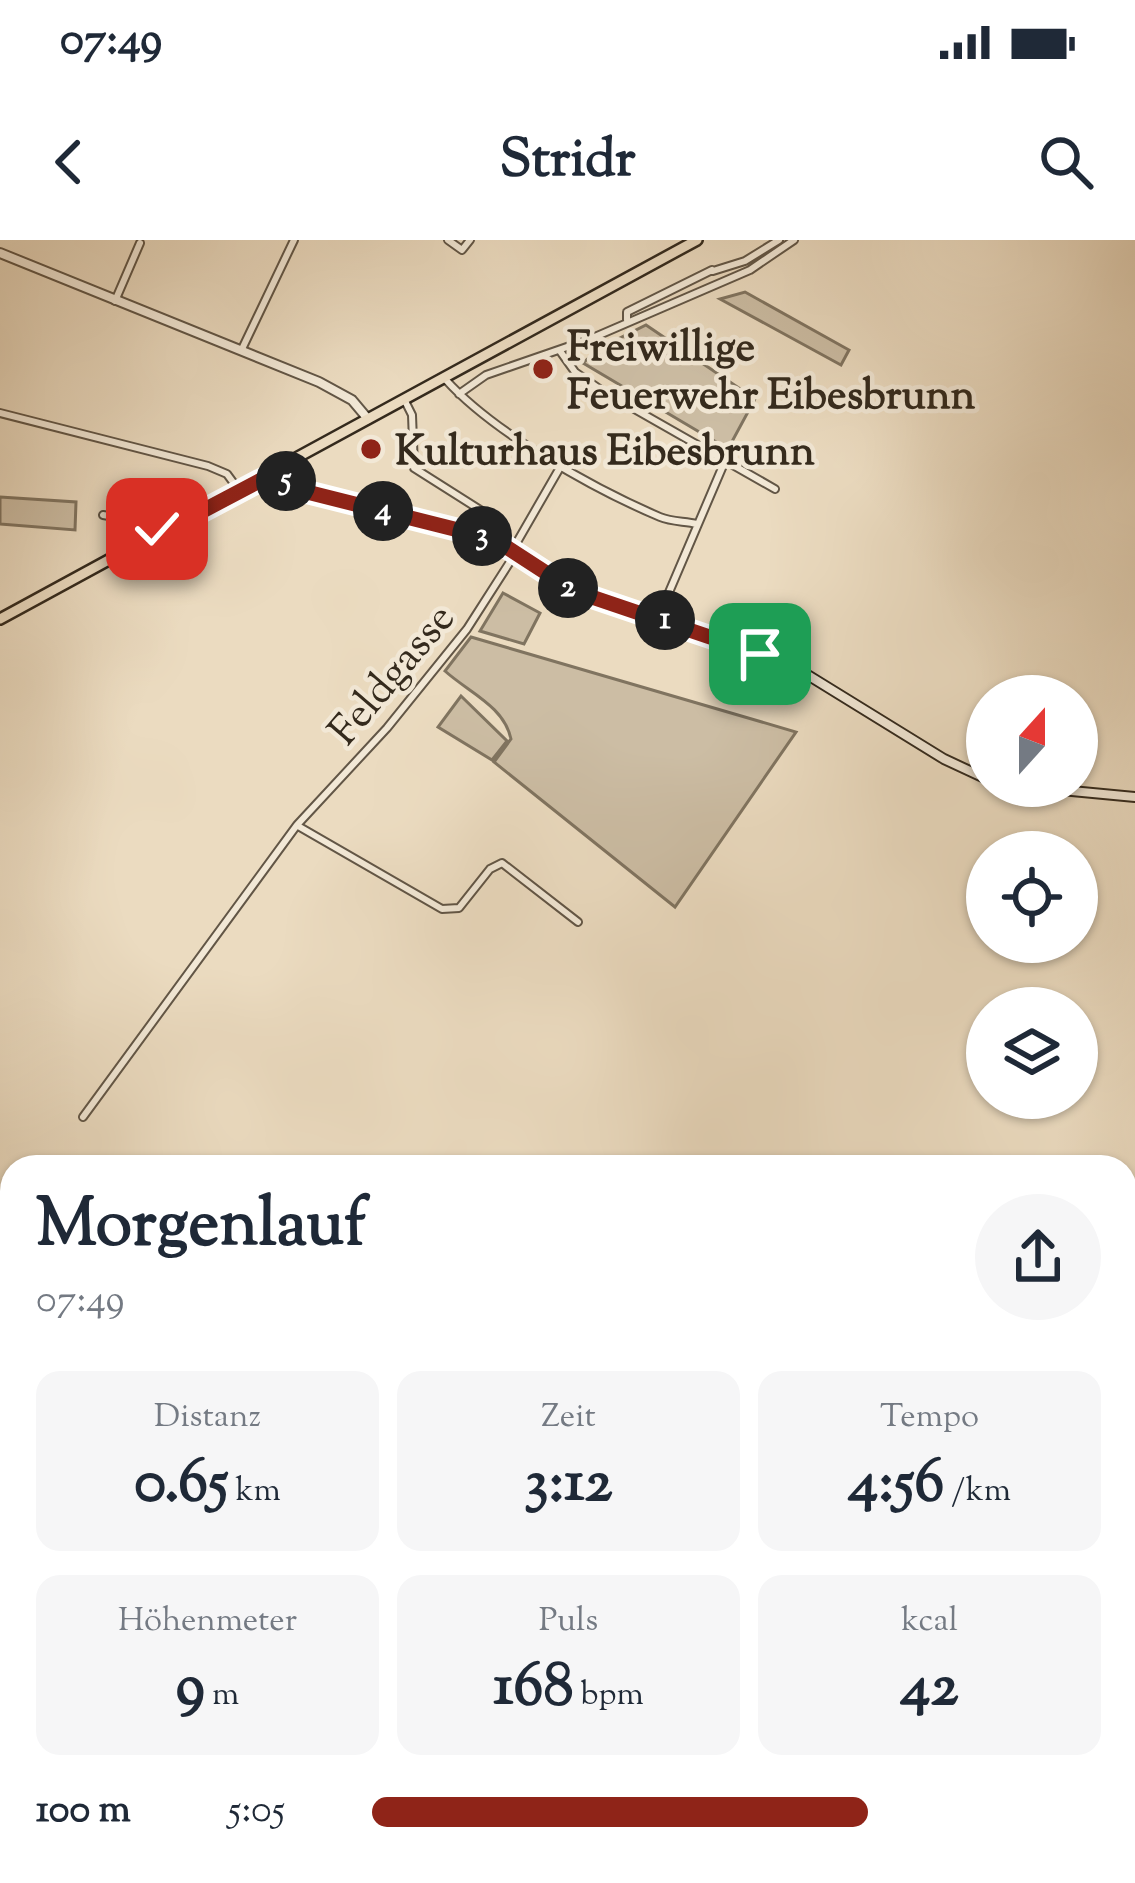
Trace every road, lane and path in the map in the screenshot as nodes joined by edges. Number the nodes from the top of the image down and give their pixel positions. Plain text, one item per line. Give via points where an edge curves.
1 (294, 240) edge
2 (448, 240) edge
3 (470, 240) edge
4 (697, 240) edge
5 (779, 240) edge
6 (794, 240) edge
7 (140, 243) dead end
8 (0, 253) edge
9 (745, 260) junction
10 (712, 270) junction
11 (750, 270) junction
12 (716, 283) junction
13 (115, 301) junction
14 (628, 320) junction
15 (242, 350) junction
16 (560, 351) junction
17 (446, 380) junction
18 (459, 394) junction
19 (406, 401) junction
20 (1, 416) edge
21 (369, 421) junction
22 (724, 461) junction
23 (562, 464) junction
24 (278, 471) junction
25 (775, 488) dead end
26 (240, 492) junction
27 (103, 514) dead end
28 (697, 524) junction
29 (161, 533) junction
30 (494, 539) junction
31 (515, 550) junction
32 (658, 618) junction
33 (0, 619) edge
34 (966, 770) edge
35 (1098, 794) edge
36 (1135, 797) edge
37 (297, 825) junction
38 (578, 922) dead end
39 (83, 1117) dead end

1 - 15 street
2 - 3 street via 462,250
4 - 17 main road
5 - 9 street
6 - 11 street
7 - 13 street
8 - 13 main road
9 - 10 street
9 - 11 street
10 - 12 street
10 - 14 street via 642,302
11 - 12 street
12 - 14 street
13 - 15 main road
14 - 16 street
15 - 21 main road via 346,395
16 - 18 street via 487,375
16 - 22 street via 574,373
17 - 18 street
17 - 19 main road
18 - 23 street
19 - 21 main road
19 - 30 street via 414,468 485,513
20 - 26 street via 208,466
21 - 24 main road
22 - 25 street
22 - 28 street
23 - 28 street via 661,517
23 - 31 street, Feldgasse
24 - 26 main road
24 - 30 main road via 303,491
26 - 29 main road
27 - 29 street
28 - 32 street
29 - 33 main road
30 - 31 main road
31 - 32 main road via 574,591
31 - 37 street, Feldgasse via 467,629
32 - 34 main road via 798,670
35 - 36 main road
37 - 38 street via 442,909 459,908 502,863
37 - 39 street, Feldgasse

